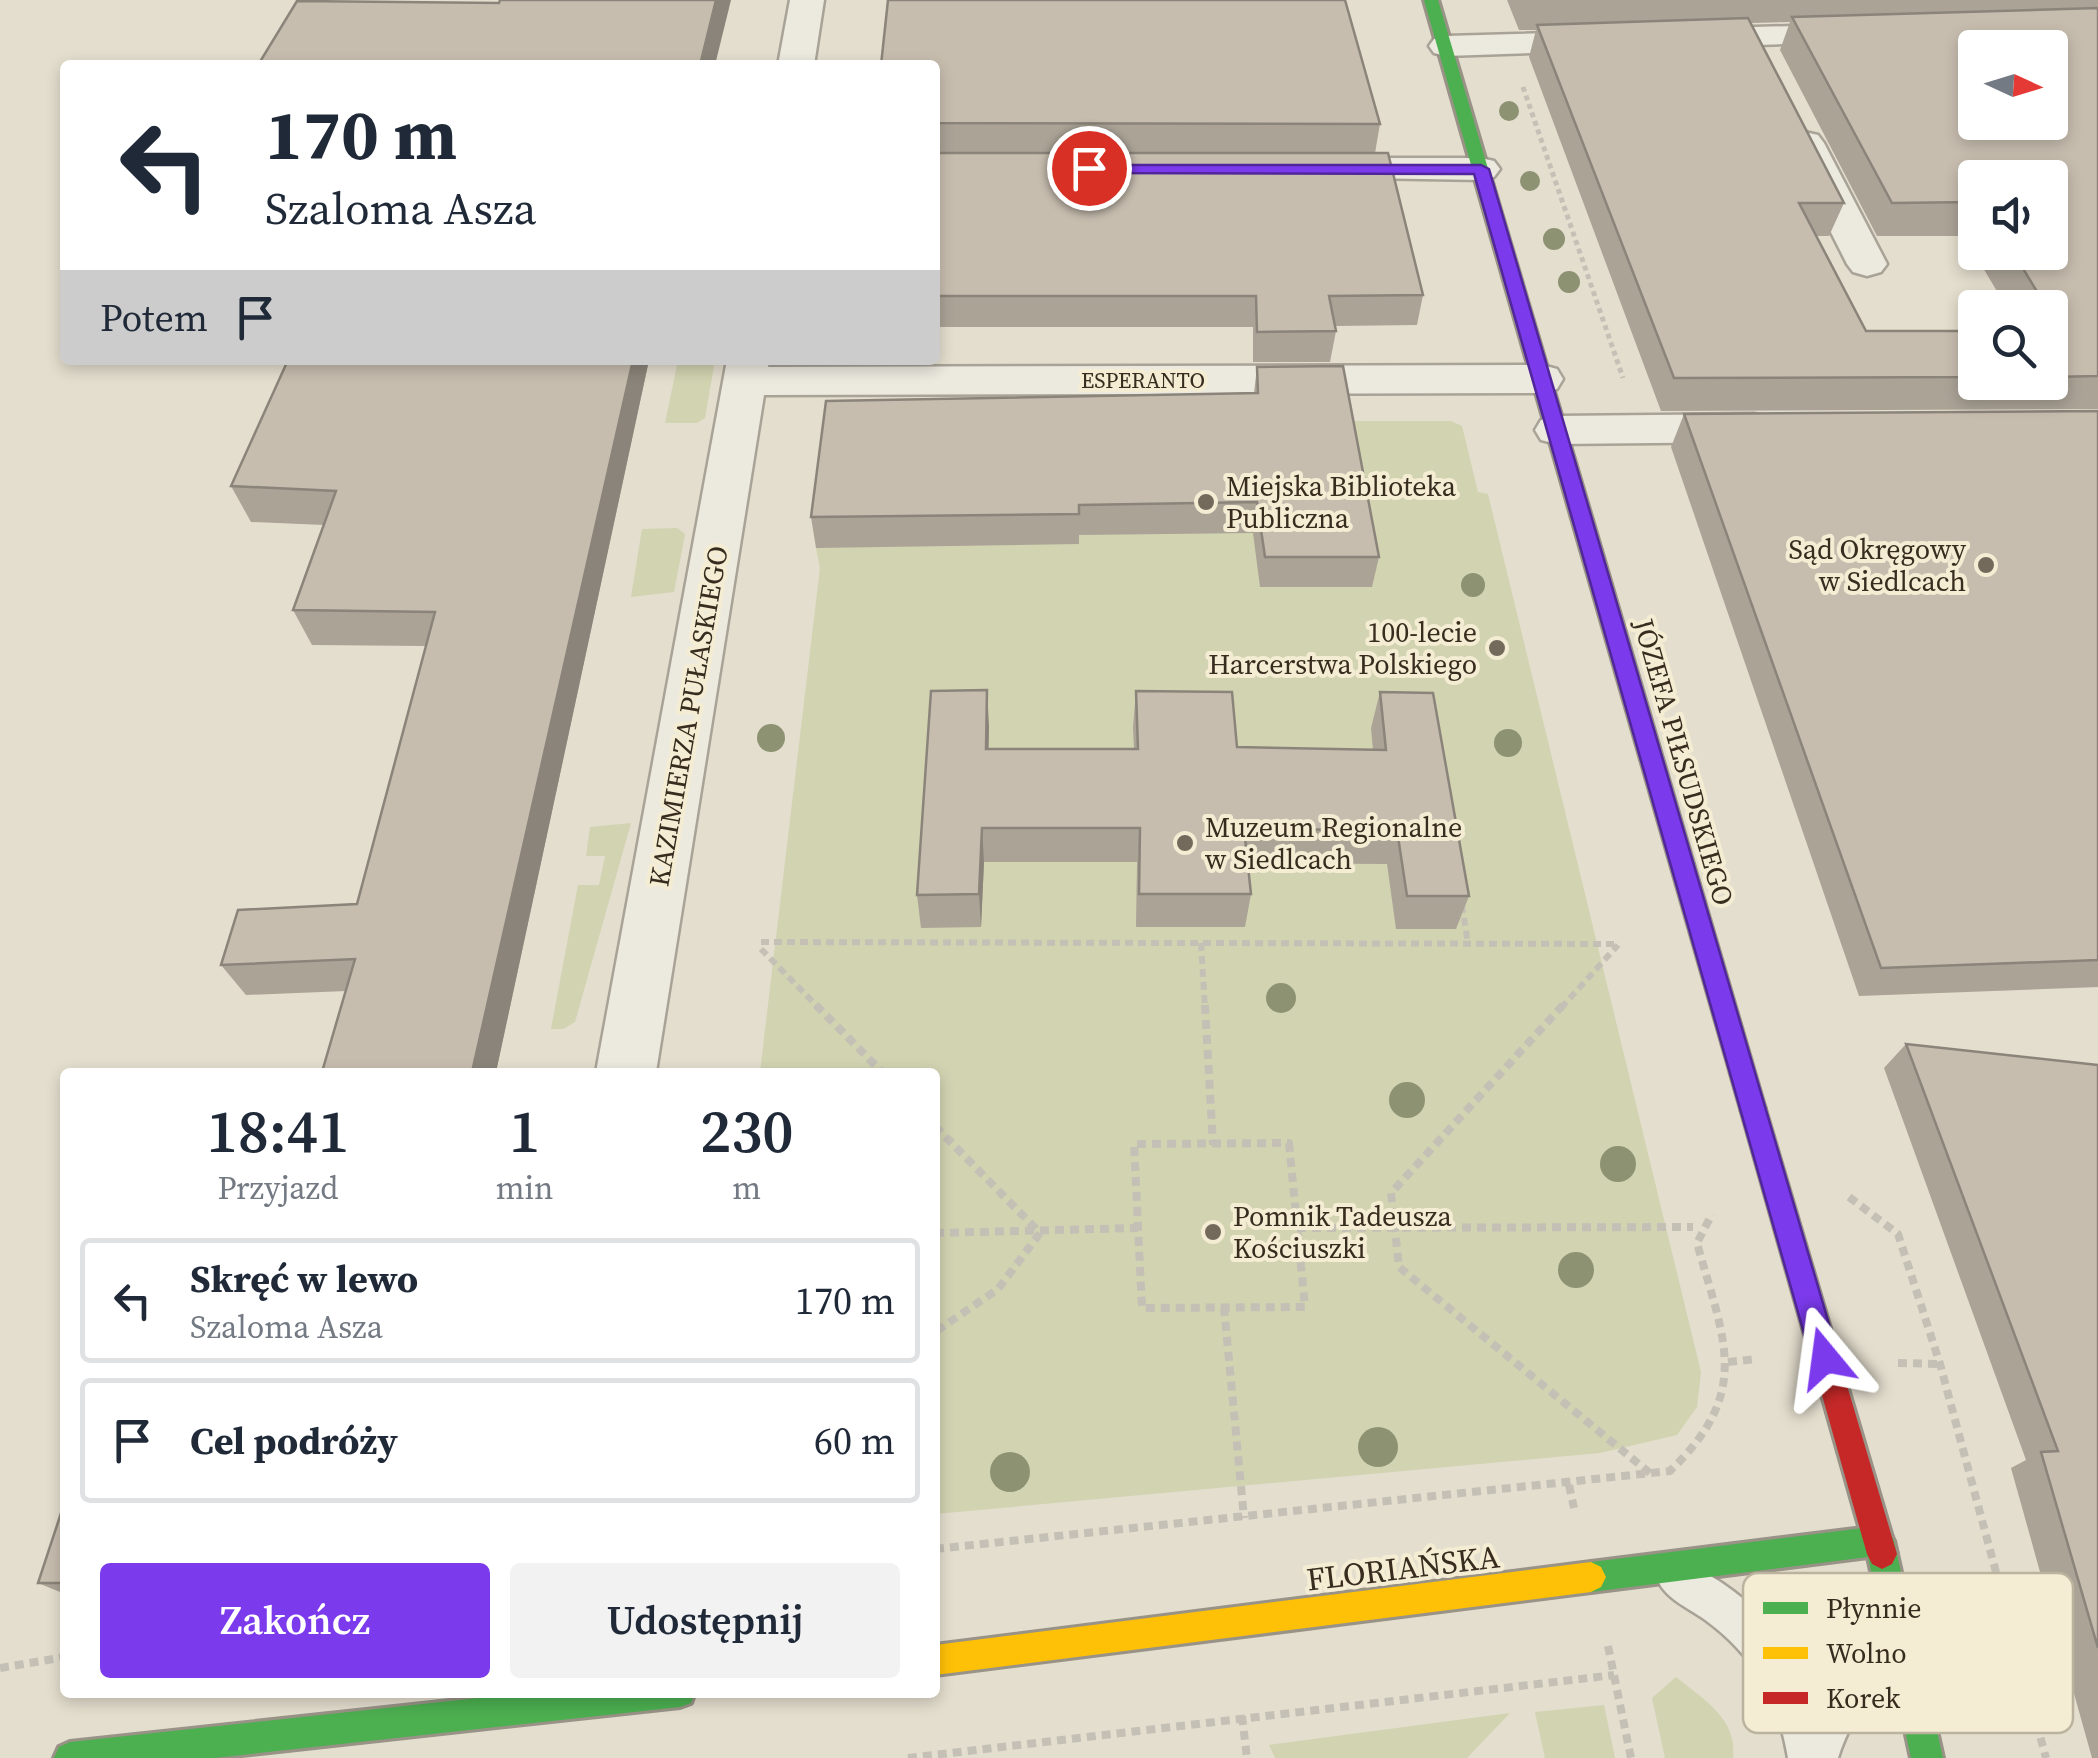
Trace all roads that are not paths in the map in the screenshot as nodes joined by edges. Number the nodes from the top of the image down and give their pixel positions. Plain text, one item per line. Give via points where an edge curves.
1 (807, 0) edge
2 (1431, 0) edge
3 (1863, 0) edge
4 (1752, 38) junction
5 (1446, 46) junction
6 (797, 60) edge
7 (1768, 71) edge
8 (1786, 106) edge
9 (1282, 169) edge
10 (1481, 169) junction
11 (1867, 264) dead end
12 (746, 370) edge
13 (1542, 380) junction
14 (1797, 428) edge
15 (1557, 430) junction
16 (627, 1068) edge
17 (1879, 1540) junction
18 (1635, 1571) junction
19 (1886, 1573) edge
20 (1743, 1623) edge
21 (940, 1659) edge
22 (589, 1698) edge
23 (513, 1703) edge
24 (1806, 1733) edge
25 (1824, 1733) edge
26 (1921, 1733) edge
27 (346, 1742) edge
28 (70, 1758) edge
29 (1808, 1758) edge
30 (1817, 1758) edge
31 (1927, 1758) edge

1 - 6 street
2 - 5 main road, JÓZEFA PIŁSUDSKIEGO
3 - 4 street via 1884,34
4 - 5 street
4 - 7 street
5 - 10 main road, JÓZEFA PIŁSUDSKIEGO
8 - 11 street
9 - 10 street
10 - 13 main road, JÓZEFA PIŁSUDSKIEGO
12 - 13 street, ESPERANTO
12 - 16 street, KAZIMIERZA PUŁASKIEGO
13 - 15 main road, JÓZEFA PIŁSUDSKIEGO
14 - 15 street
15 - 17 main road, JÓZEFA PIŁSUDSKIEGO
17 - 18 main road, FLORIAŃSKA
17 - 19 main road, JÓZEFA PIŁSUDSKIEGO
18 - 20 lane via 1677,1579
18 - 21 main road, FLORIAŃSKA
22 - 23 main road
23 - 27 main road
24 - 29 lane
25 - 30 lane
26 - 31 main road, JÓZEFA PIŁSUDSKIEGO
27 - 28 main road

